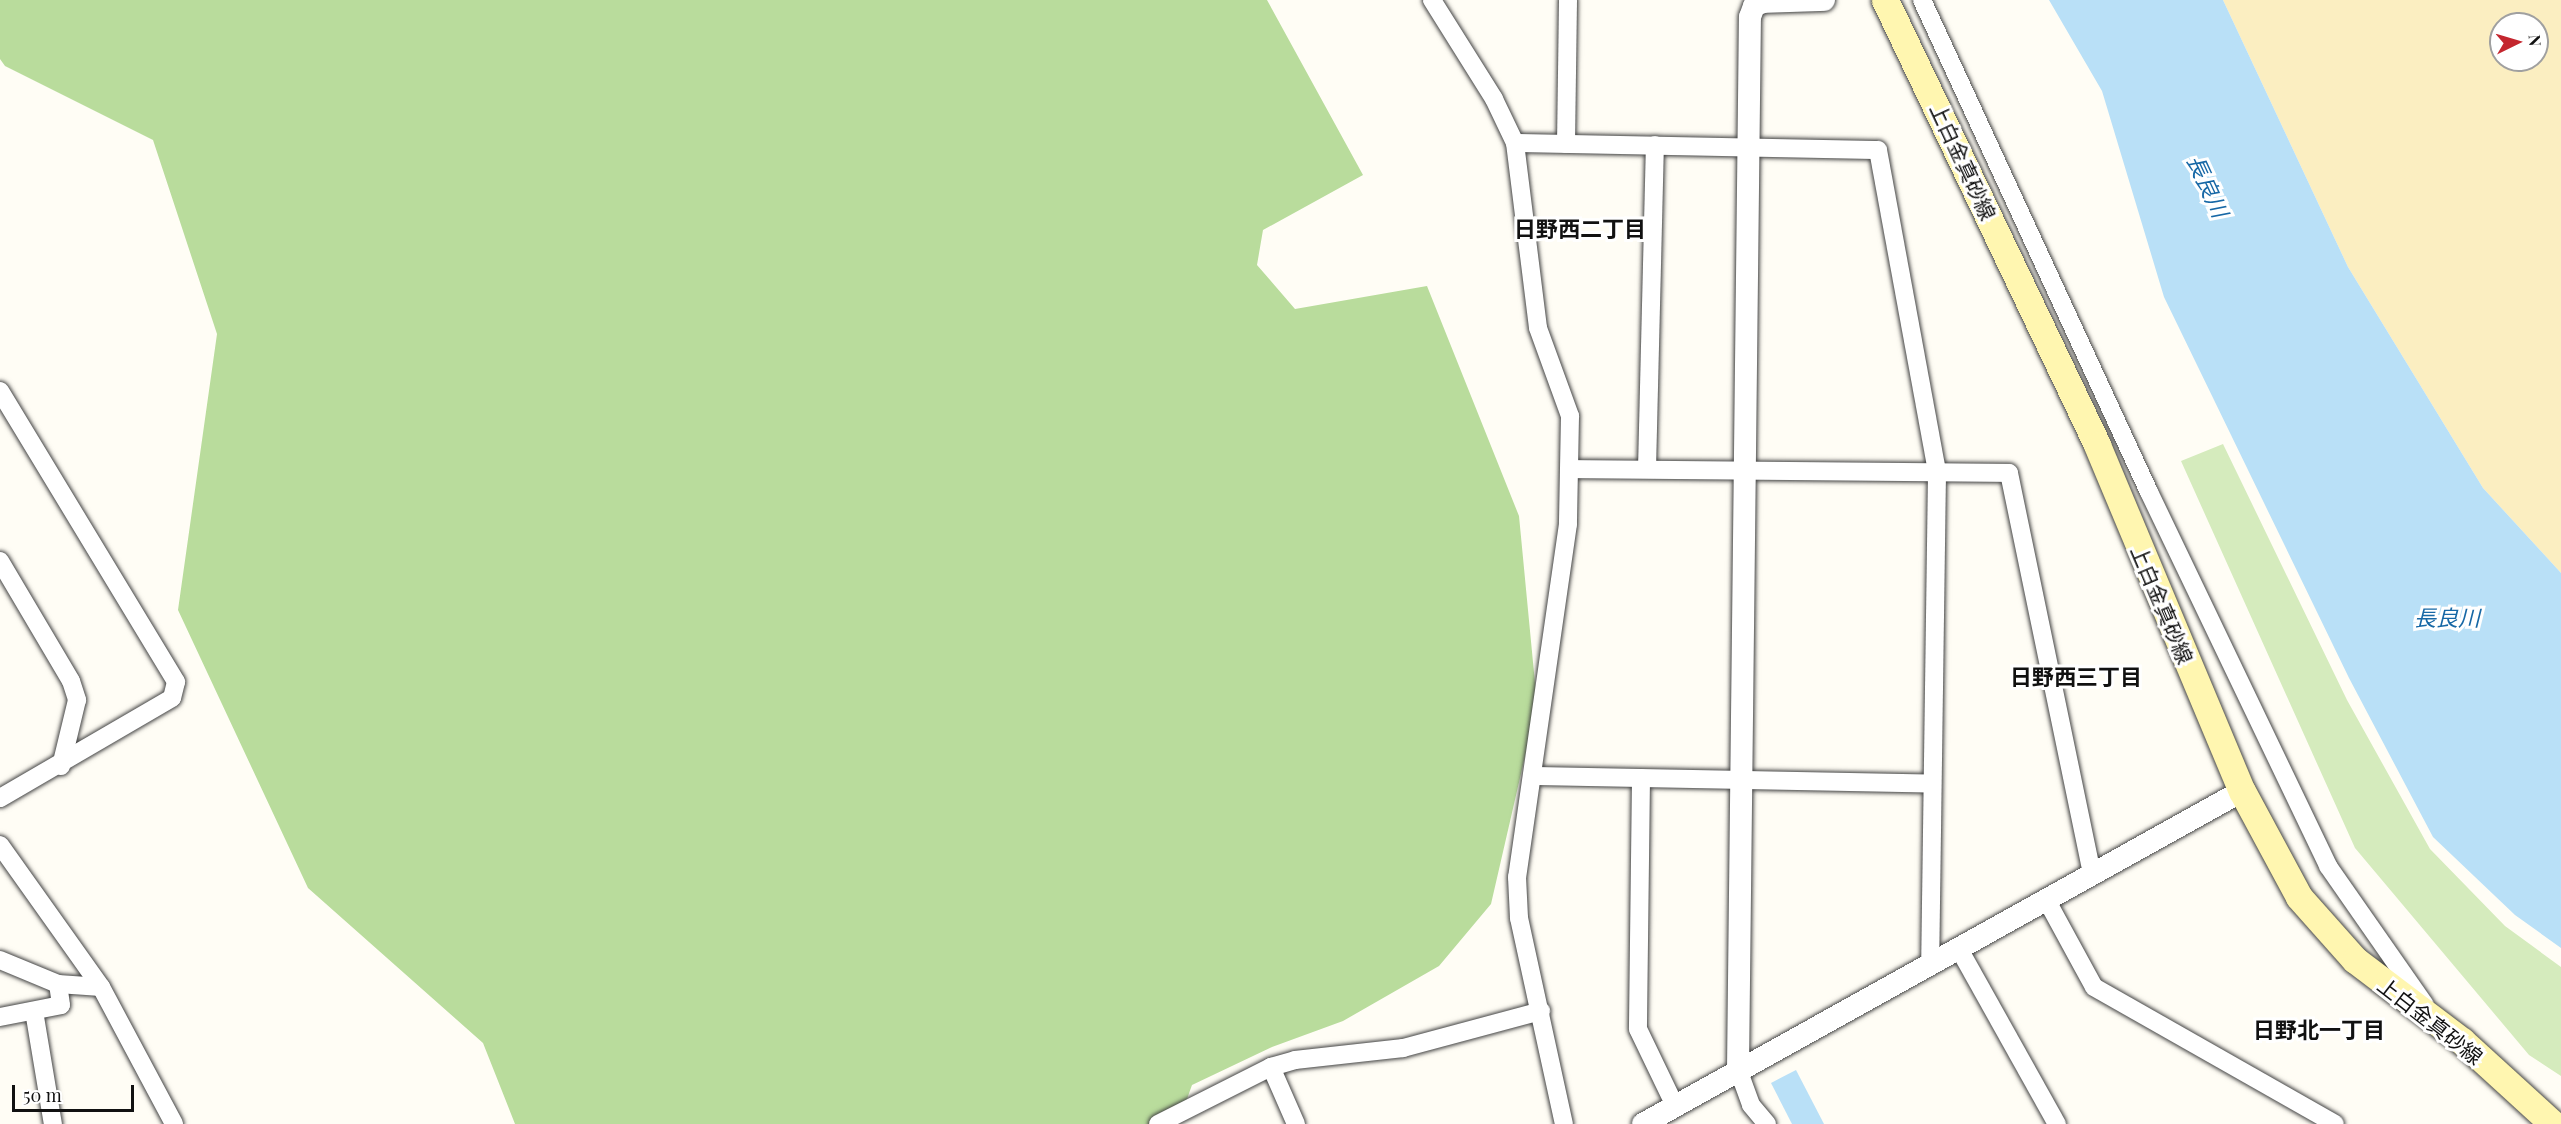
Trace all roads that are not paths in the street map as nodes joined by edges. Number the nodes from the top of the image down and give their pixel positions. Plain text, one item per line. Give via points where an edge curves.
1 (1432, 0) edge
2 (1568, 0) edge
3 (1824, 0) edge
4 (1886, 0) edge
5 (1922, 0) edge
6 (1754, 3) edge
7 (1515, 143) junction
8 (1566, 144) junction
9 (1655, 145) junction
10 (1751, 147) junction
11 (0, 391) edge
12 (1570, 469) junction
13 (1647, 469) junction
14 (1748, 472) junction
15 (1937, 473) junction
16 (0, 561) edge
17 (61, 766) junction
18 (1532, 776) junction
19 (1641, 778) junction
20 (1742, 780) junction
21 (1932, 784) junction
22 (2242, 791) junction
23 (0, 798) edge
24 (0, 845) edge
25 (2092, 873) junction
26 (2046, 899) junction
27 (1958, 947) junction
28 (0, 960) edge
29 (1930, 963) junction
30 (58, 984) junction
31 (101, 987) junction
32 (34, 1011) junction
33 (1541, 1011) junction
34 (0, 1017) edge
35 (2440, 1025) junction
36 (1271, 1066) junction
37 (1738, 1069) junction
38 (1675, 1106) junction
39 (53, 1124) edge
40 (174, 1124) edge
41 (1158, 1124) edge
42 (1296, 1124) edge
43 (1564, 1124) edge
44 (1643, 1124) edge
45 (1767, 1124) edge
46 (2057, 1124) edge
47 (2335, 1124) edge
48 (2553, 1124) edge

1 - 7 street via 1494,99
2 - 8 street
3 - 6 street
4 - 22 main road, 上白金真砂線 via 2097,445
5 - 35 street via 2328,866
6 - 10 street via 1750,17
7 - 8 street
7 - 12 street via 1538,328 1570,416
8 - 9 street
9 - 10 street
9 - 13 street
10 - 14 street
10 - 15 street via 1878,150
11 - 17 street via 176,682 172,698
12 - 13 street
12 - 18 street via 1568,524
13 - 14 street
14 - 15 street
14 - 20 street
15 - 21 street
15 - 25 street via 2009,473
16 - 17 street via 72,681 77,700
17 - 23 street
18 - 19 street
18 - 33 street via 1517,877 1519,918
19 - 20 street
19 - 38 street via 1638,1029
20 - 21 street
20 - 37 street
21 - 29 street
22 - 25 street
22 - 35 main road, 上白金真砂線 via 2299,897 2355,960
24 - 31 street
25 - 26 street
26 - 27 street
26 - 47 street via 2094,987
27 - 29 street
27 - 46 street
28 - 30 street
29 - 37 street
30 - 31 street
30 - 32 street via 61,1005
31 - 40 street
32 - 34 street
32 - 39 street
33 - 36 street via 1403,1048
33 - 43 street
35 - 48 main road, 上白金真砂線 via 2463,1041
36 - 41 street
36 - 42 street
37 - 38 street
37 - 45 street via 1751,1106
38 - 44 street

